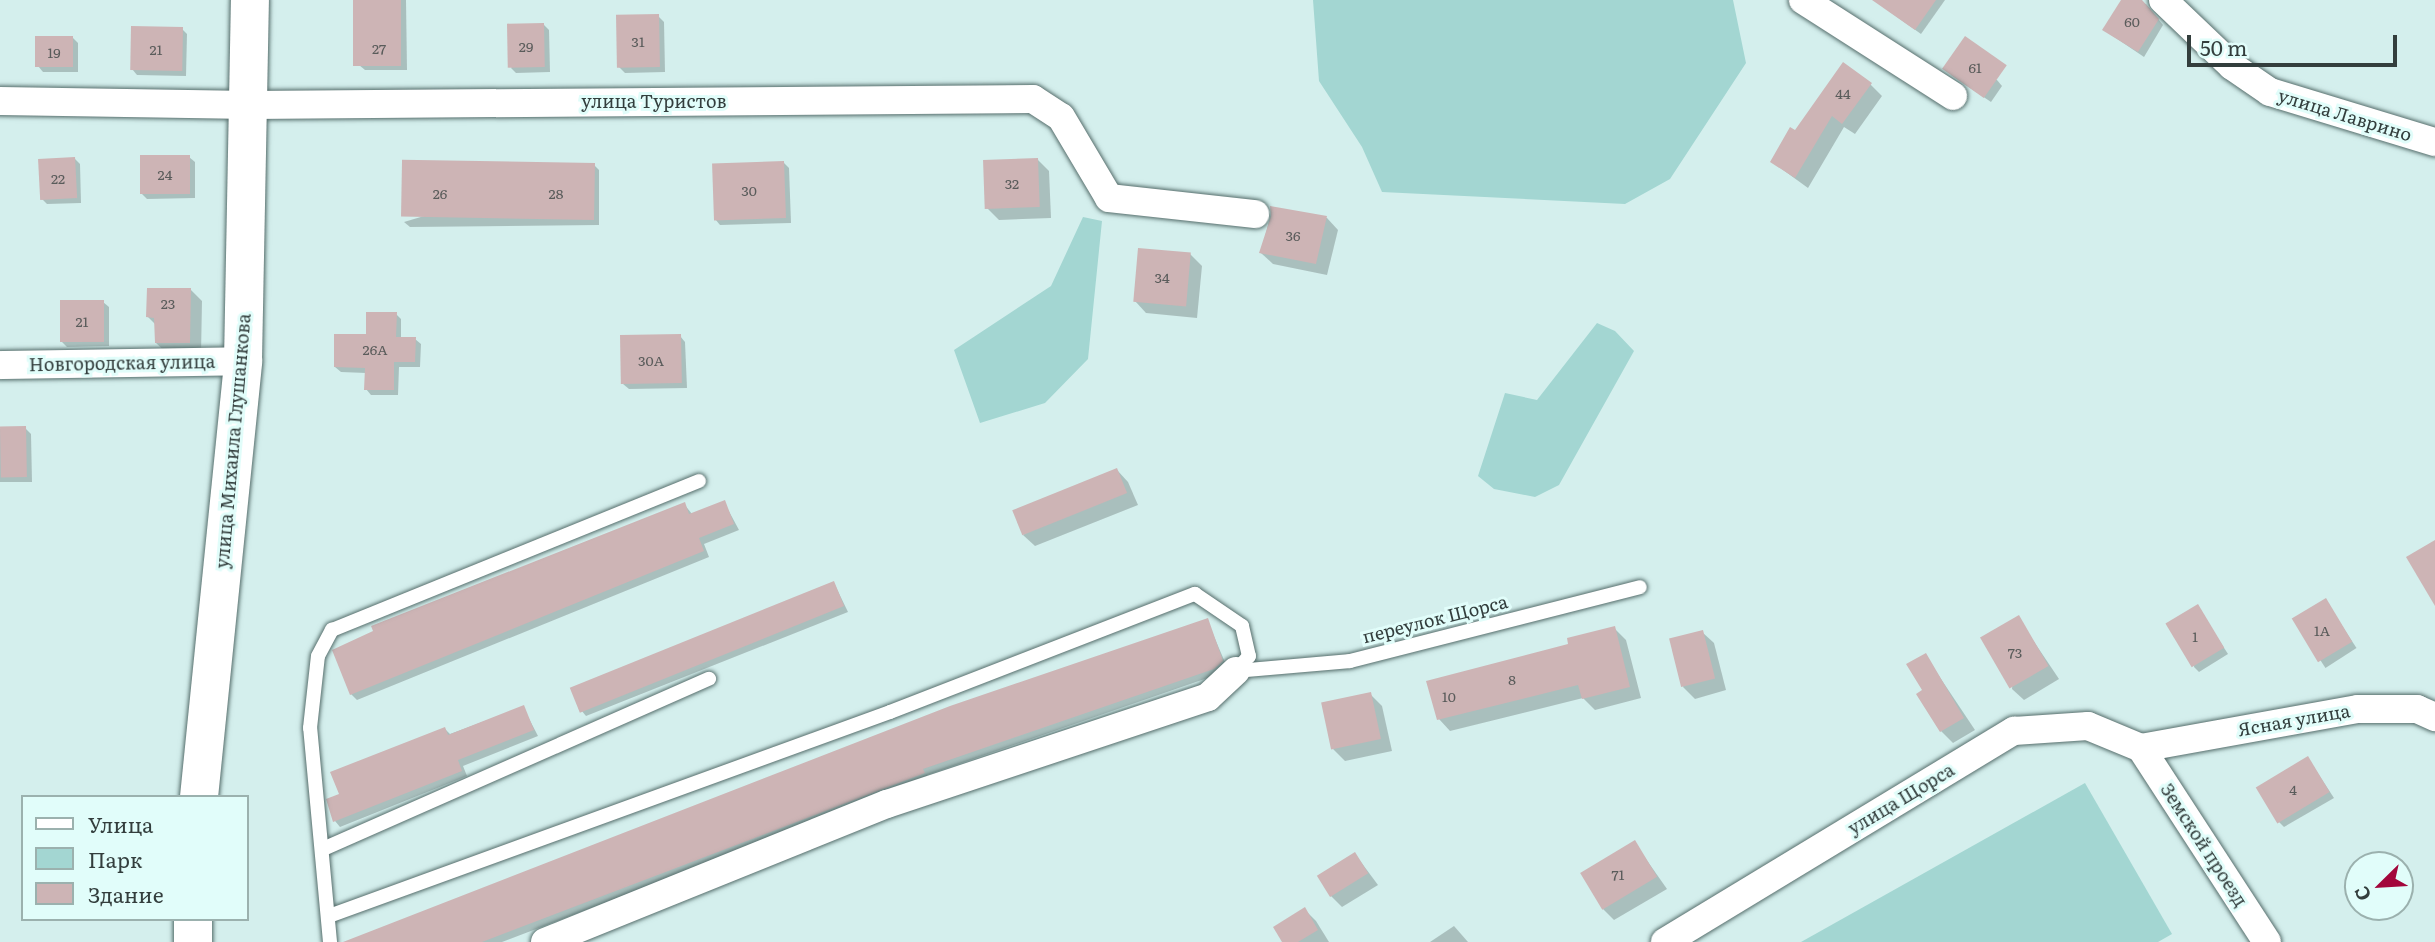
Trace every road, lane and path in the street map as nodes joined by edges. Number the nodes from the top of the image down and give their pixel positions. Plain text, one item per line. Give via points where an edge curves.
1 (250, 0) edge
2 (1803, 0) edge
3 (2163, 0) edge
4 (1953, 96) dead end
5 (0, 101) edge
6 (251, 105) junction
7 (2435, 142) edge
8 (1255, 214) dead end
9 (243, 362) junction
10 (0, 365) edge
11 (699, 481) dead end
12 (1640, 587) dead end
13 (1236, 671) junction
14 (709, 679) dead end
15 (2435, 717) edge
16 (2147, 746) junction
17 (199, 795) edge
18 (323, 849) junction
19 (329, 916) junction
20 (193, 921) edge
21 (193, 942) edge
22 (330, 942) edge
23 (545, 942) edge
24 (1665, 942) edge
25 (2267, 942) edge

1 - 6 street, улица Михаила Глушанкова
2 - 4 street
3 - 7 street, улица Лаврино via 2232,66 2270,92
5 - 6 street, улица Туристов
6 - 8 street, улица Туристов via 1033,99 1061,117 1109,198
6 - 9 street, улица Михаила Глушанкова
9 - 10 street, Новгородская улица
9 - 17 street, улица Михаила Глушанкова
11 - 18 lane via 332,630 318,656 310,727
12 - 13 lane, переулок Щорса via 1350,661
13 - 19 lane via 1249,656 1242,626 1195,594 890,712
13 - 23 street via 1208,697 887,804
14 - 18 lane
15 - 16 street, Ясная улица via 2417,709 2358,709
16 - 24 street, улица Щорса via 2088,726 2014,731
16 - 25 street, Земской проезд
18 - 19 lane
19 - 22 lane
20 - 21 street

